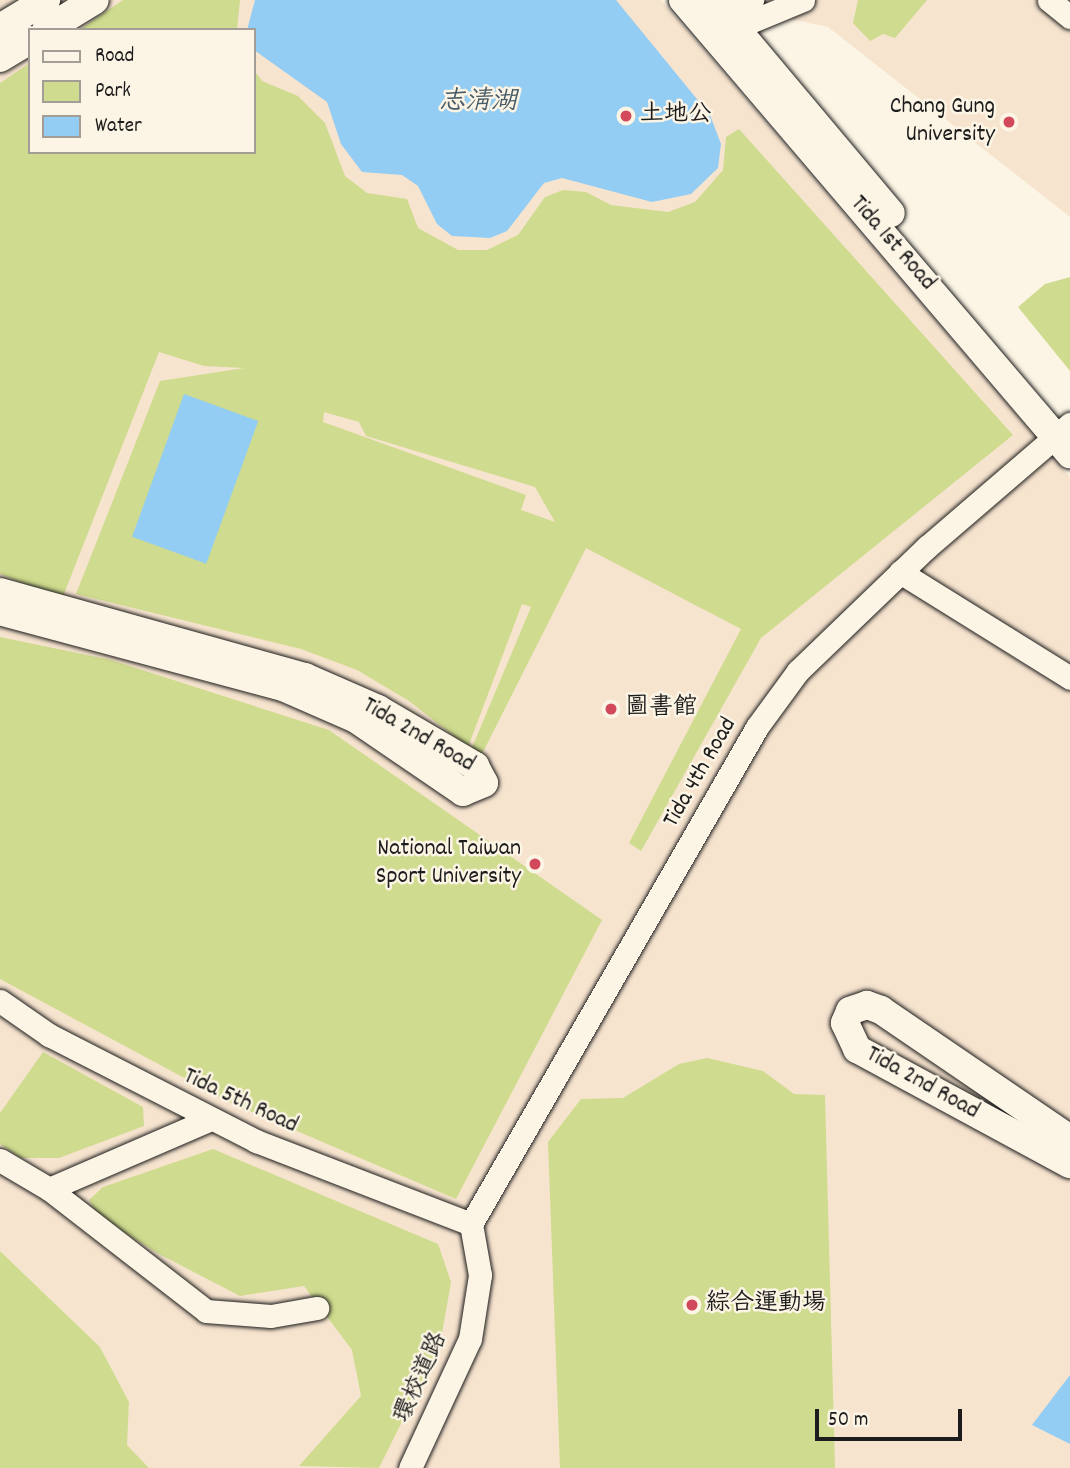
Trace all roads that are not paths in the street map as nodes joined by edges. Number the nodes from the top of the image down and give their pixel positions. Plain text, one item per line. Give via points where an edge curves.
1 (46, 0) edge
2 (94, 0) edge
3 (683, 0) edge
4 (752, 0) edge
5 (803, 0) edge
6 (1049, 0) edge
7 (1070, 17) edge
8 (721, 20) edge
9 (0, 28) edge
10 (50, 28) edge
11 (28, 41) edge
12 (0, 58) edge
13 (1067, 434) edge
14 (900, 572) junction
15 (0, 592) edge
16 (0, 611) edge
17 (1070, 678) edge
18 (0, 1001) edge
19 (211, 1119) junction
20 (1070, 1139) edge
21 (0, 1160) edge
22 (1070, 1164) edge
23 (49, 1189) junction
24 (471, 1224) junction
25 (317, 1308) dead end
26 (410, 1468) edge

1 - 9 street
2 - 10 street
3 - 8 street, Tida 1st Road
4 - 8 street
5 - 8 street
6 - 7 street
8 - 13 street, Tida 1st Road
11 - 12 street
13 - 14 street, Tida 4th Road
14 - 17 street
14 - 24 street, Tida 4th Road via 798,671 757,727
15 - 16 street, Tida 2nd Road via 305,677 378,709 475,766 484,783 463,792 356,719 283,687
18 - 19 street, Tida 5th Road via 50,1035
19 - 23 street
19 - 24 street, Tida 5th Road
20 - 22 street, Tida 2nd Road via 881,1010 867,1005 850,1011 845,1023 857,1049
21 - 23 street
23 - 25 street via 206,1311 271,1316
24 - 26 street, 環校道路 via 480,1275 470,1339

